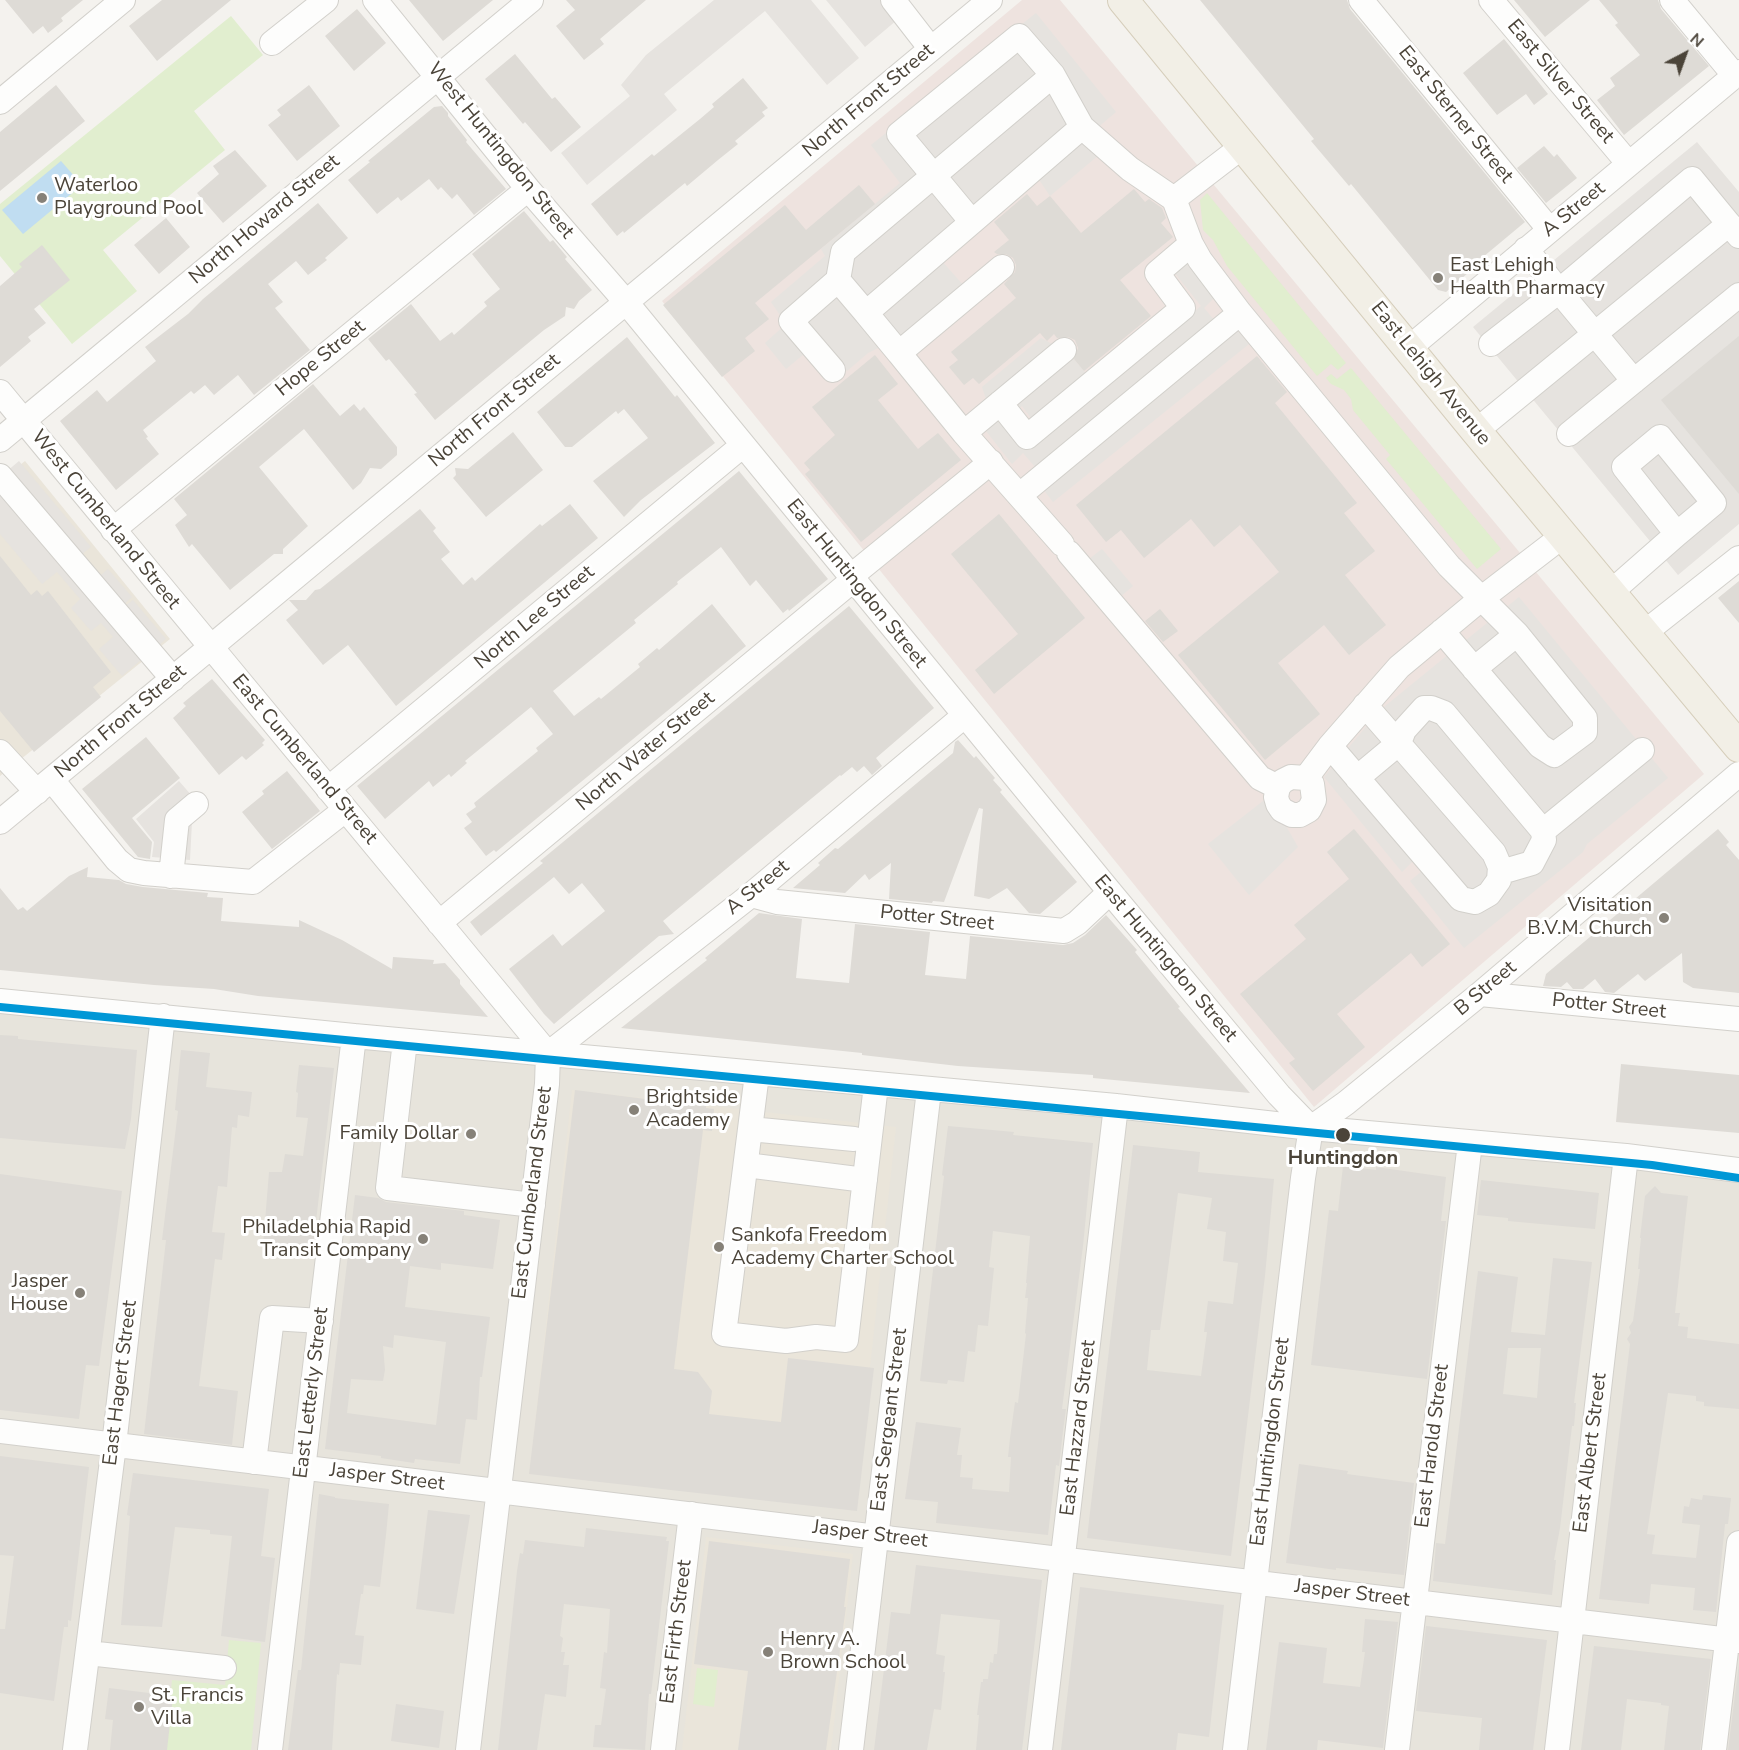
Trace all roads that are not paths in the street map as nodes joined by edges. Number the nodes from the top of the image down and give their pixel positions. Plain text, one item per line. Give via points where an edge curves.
1 (123, 0) edge
2 (326, 0) edge
3 (375, 0) edge
4 (531, 0) edge
5 (893, 0) edge
6 (990, 0) edge
7 (1123, 0) edge
8 (1360, 0) edge
9 (1491, 0) edge
10 (1672, 0) edge
11 (272, 43) dead end
12 (931, 49) junction
13 (1737, 74) edge
14 (1053, 75) junction
15 (438, 77) junction
16 (0, 102) edge
17 (1082, 127) junction
18 (1243, 146) junction
19 (1629, 164) junction
20 (933, 177) junction
21 (528, 189) junction
22 (1174, 199) junction
23 (972, 222) junction
24 (1549, 229) junction
25 (1734, 230) edge
26 (1191, 244) junction
27 (1526, 249) junction
28 (1002, 267) dead end
29 (838, 280) junction
30 (1558, 291) junction
31 (1739, 295) edge
32 (626, 302) junction
33 (866, 313) junction
34 (1240, 313) junction
35 (1594, 334) junction
36 (1491, 344) dead end
37 (1409, 348) junction
38 (1064, 350) dead end
39 (899, 353) junction
40 (833, 370) dead end
41 (1634, 381) junction
42 (0, 392) edge
43 (1000, 403) junction
44 (24, 421) junction
45 (1476, 431) junction
46 (964, 433) junction
47 (1569, 434) dead end
48 (0, 440) edge
49 (742, 446) junction
50 (991, 462) junction
51 (0, 476) edge
52 (1020, 495) junction
53 (113, 530) junction
54 (1677, 534) dead end
55 (1564, 535) junction
56 (1739, 558) edge
57 (852, 578) junction
58 (1611, 592) junction
59 (1482, 598) junction
60 (1442, 631) junction
61 (1644, 633) junction
62 (1517, 634) junction
63 (210, 648) junction
64 (1474, 669) junction
65 (173, 678) junction
66 (1365, 705) junction
67 (964, 716) junction
68 (1399, 743) junction
69 (1330, 746) junction
70 (1739, 747) edge
71 (1642, 750) dead end
72 (0, 752) edge
73 (1739, 774) edge
74 (1357, 777) junction
75 (1306, 778) junction
76 (44, 786) junction
77 (1278, 787) junction
78 (328, 789) junction
79 (196, 804) dead end
80 (345, 810) junction
81 (0, 822) edge
82 (1543, 831) junction
83 (1500, 867) junction
84 (171, 876) junction
85 (1110, 892) junction
86 (751, 895) junction
87 (440, 923) junction
88 (1480, 994) junction
89 (0, 1001) edge
90 (163, 1016) junction
91 (1739, 1020) edge
92 (354, 1036) junction
93 (405, 1041) junction
94 (548, 1054) junction
95 (757, 1074) junction
96 (876, 1085) junction
97 (929, 1090) junction
98 (1116, 1106) junction
99 (1311, 1128) junction
100 (750, 1129) junction
101 (854, 1139) dead end
102 (1470, 1143) junction
103 (1626, 1156) junction
104 (746, 1166) junction
105 (1739, 1170) edge
106 (865, 1180) junction
107 (532, 1204) junction
108 (321, 1321) junction
109 (0, 1431) edge
110 (114, 1444) junction
111 (254, 1462) junction
112 (304, 1467) junction
113 (498, 1491) junction
114 (691, 1514) junction
115 (876, 1536) junction
116 (1739, 1543) edge
117 (1063, 1559) junction
118 (1255, 1582) junction
119 (1414, 1602) junction
120 (1572, 1620) junction
121 (1733, 1640) edge
122 (88, 1653) junction
123 (225, 1668) dead end
124 (75, 1750) edge
125 (270, 1750) edge
126 (468, 1750) edge
127 (663, 1750) edge
128 (850, 1750) edge
129 (1040, 1750) edge
130 (1235, 1750) edge
131 (1397, 1750) edge
132 (1557, 1750) edge
133 (1714, 1750) edge

1 - 16 street
2 - 11 street
3 - 15 street, West Huntingdon Street
4 - 15 street, North Howard Street
5 - 12 street
6 - 12 street, North Front Street
7 - 18 main road, East Lehigh Avenue
8 - 24 street, East Sterner Street
9 - 19 street, East Silver Street
10 - 13 street
12 - 32 street, North Front Street
13 - 19 street, A Street
14 - 17 street
14 - 20 street
14 - 20 street via 1019,36 899,134
15 - 21 street, West Huntingdon Street
15 - 44 street, North Howard Street
17 - 22 street via 1130,169
17 - 23 street
18 - 22 street
18 - 37 main road, East Lehigh Avenue
19 - 24 street, A Street
20 - 23 street
20 - 29 street via 843,252
21 - 32 street, West Huntingdon Street
21 - 53 street, Hope Street
22 - 26 street
23 - 33 street
24 - 27 street, A Street
25 - 30 street via 1692,179
25 - 35 street
26 - 34 street
26 - 43 street via 1157,273 1183,308 1027,437
27 - 30 street
27 - 37 street, A Street
28 - 39 street
29 - 33 street
29 - 40 street via 791,321
30 - 35 street
30 - 36 street
31 - 41 street
32 - 49 street, East Huntingdon Street
32 - 63 street, North Front Street
33 - 39 street
34 - 52 street
34 - 59 street via 1449,566
35 - 41 street
35 - 45 street
37 - 45 main road, East Lehigh Avenue
38 - 43 street
39 - 46 street
41 - 47 street
42 - 44 street, West Cumberland Street
43 - 46 street
44 - 48 street, North Howard Street
44 - 53 street, West Cumberland Street
45 - 55 main road, East Lehigh Avenue
46 - 50 street
49 - 57 street, East Huntingdon Street
49 - 78 street, North Lee Street
50 - 52 street
50 - 57 street, North Water Street
51 - 65 street
52 - 77 street via 1260,778
53 - 63 street, West Cumberland Street
54 - 58 street
55 - 58 main road, East Lehigh Avenue
55 - 59 street
56 - 61 street
57 - 67 street, East Huntingdon Street
57 - 87 street, North Water Street
58 - 61 main road, East Lehigh Avenue
59 - 60 street
59 - 62 street
60 - 64 street
60 - 66 street via 1399,667
61 - 70 main road, East Lehigh Avenue
62 - 64 street
62 - 64 street via 1585,718 1585,732 1554,755 1540,746
63 - 65 street, North Front Street
63 - 78 street, East Cumberland Street
65 - 76 street, North Front Street
66 - 68 street
66 - 69 street
67 - 85 street, East Huntingdon Street
67 - 86 street, A Street
68 - 74 street
68 - 82 street via 1404,730 1424,708 1444,713
68 - 83 street via 1494,853
69 - 74 street
69 - 75 street
71 - 82 street
72 - 76 street
73 - 88 street, B Street
74 - 83 street via 1461,899 1475,902 1490,894 1499,880
75 - 77 street via 1291,777
75 - 77 street via 1312,784 1314,800 1309,810 1300,815 1292,816 1282,810 1276,797
76 - 81 street, North Front Street
76 - 84 street via 129,870
78 - 80 street, East Cumberland Street
79 - 84 street via 177,820
80 - 84 street via 253,882
80 - 87 street, East Cumberland Street
82 - 83 street via 1544,840 1532,863 1508,870
85 - 86 street, Potter Street via 1064,931 777,902
85 - 99 street, East Huntingdon Street
86 - 94 street, A Street
87 - 94 street, East Cumberland Street
88 - 91 street, Potter Street
88 - 99 street, B Street
89 - 90 street
90 - 92 street
90 - 110 street, East Hagert Street
92 - 93 street
92 - 108 street, East Letterly Street
93 - 94 street
93 - 107 street via 388,1188
94 - 95 street
94 - 107 street, East Cumberland Street
95 - 96 street
95 - 100 street
96 - 97 street
96 - 106 street
97 - 98 street
97 - 115 street, East Sergeant Street
98 - 99 street
98 - 117 street, East Hazzard Street
99 - 102 street
99 - 118 street, East Huntingdon Street
100 - 101 street
100 - 104 street
102 - 103 street
102 - 119 street, East Harold Street
103 - 105 street
103 - 120 street, East Albert Street
104 - 106 street
104 - 106 street via 724,1334 786,1341 816,1336 846,1340
107 - 113 street, East Cumberland Street
108 - 111 street via 272,1318
108 - 112 street, East Letterly Street
109 - 110 street, Jasper Street
110 - 111 street, Jasper Street
110 - 122 street, East Hagert Street
111 - 112 street, Jasper Street
112 - 113 street, Jasper Street
112 - 125 street, East Letterly Street
113 - 114 street, Jasper Street
113 - 126 street, East Cumberland Street
114 - 115 street, Jasper Street
114 - 127 street, East Firth Street
115 - 117 street, Jasper Street
115 - 128 street, East Sergeant Street
116 - 121 street
117 - 118 street, Jasper Street
117 - 129 street, East Hazzard Street
118 - 119 street, Jasper Street
118 - 130 street, East Huntingdon Street
119 - 120 street, Jasper Street
119 - 131 street, East Harold Street
120 - 121 street, Jasper Street
120 - 132 street, East Albert Street
121 - 133 street
122 - 123 street
122 - 124 street, East Hagert Street

